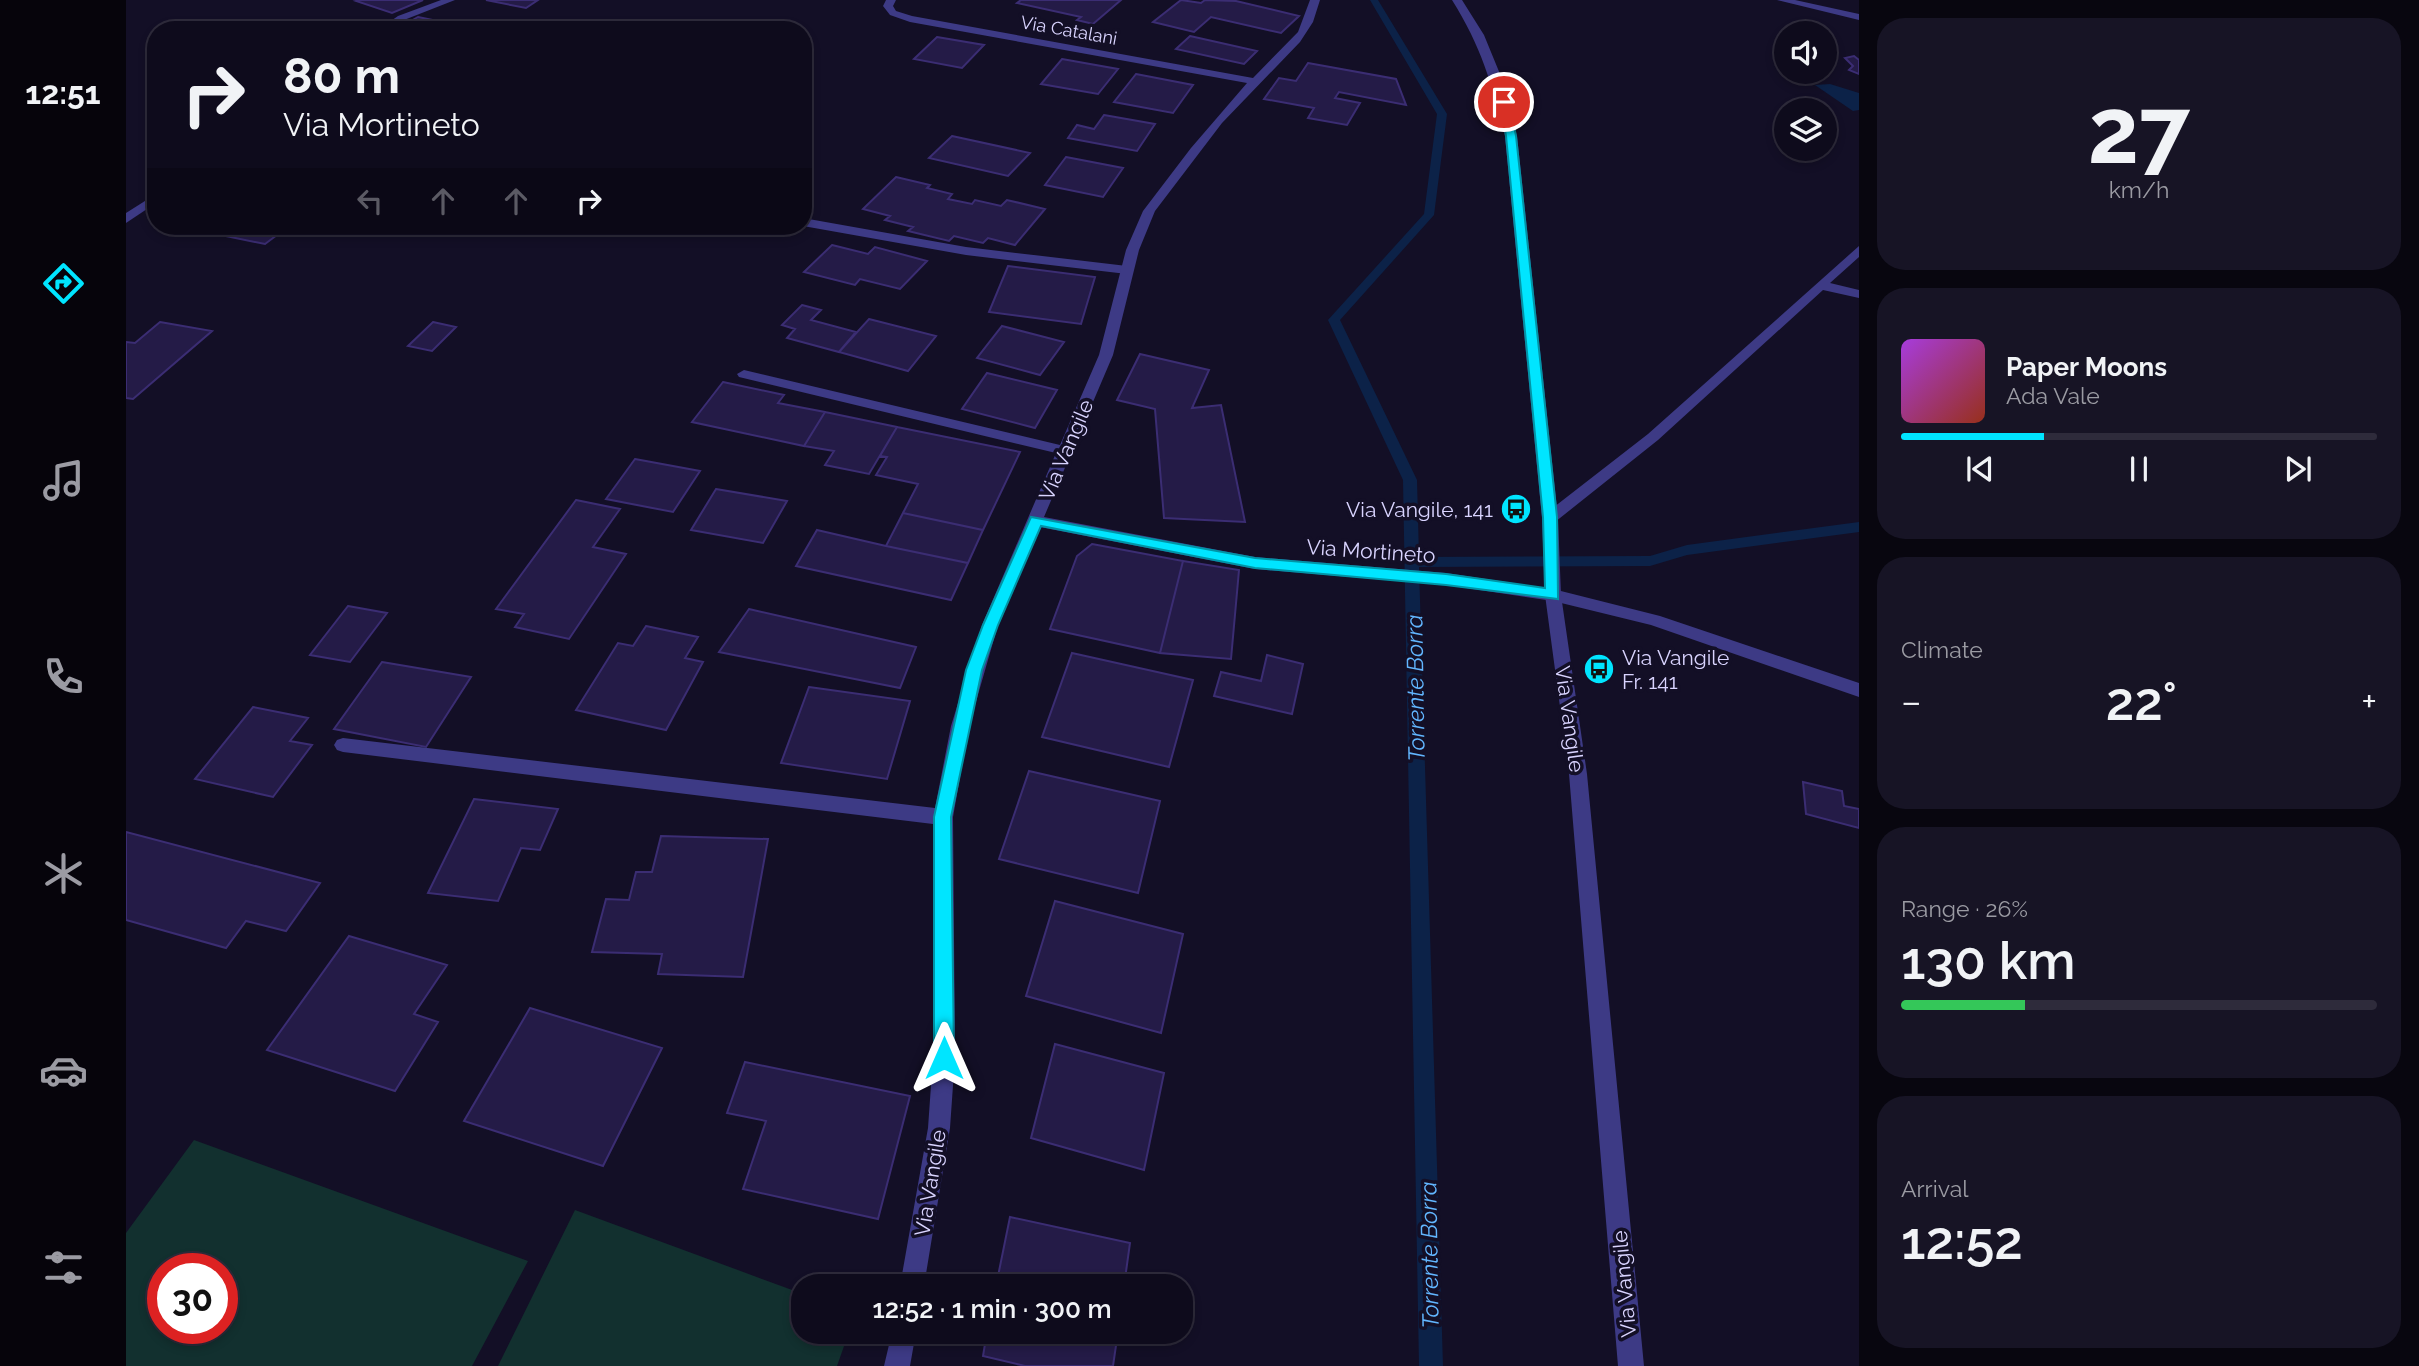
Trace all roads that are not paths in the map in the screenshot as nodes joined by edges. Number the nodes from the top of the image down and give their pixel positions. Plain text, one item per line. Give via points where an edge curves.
1 (450, 0) edge
2 (891, 0) edge
3 (1315, 0) edge
4 (1457, 0) edge
5 (1782, 0) edge
6 (1859, 17) edge
7 (396, 21) edge
8 (1254, 81) junction
9 (147, 204) edge
10 (126, 219) edge
11 (812, 224) edge
12 (1859, 250) edge
13 (1128, 270) junction
14 (1820, 285) junction
15 (1859, 294) edge
16 (744, 374) dead end
17 (1066, 450) junction
18 (1550, 517) junction
19 (1036, 520) junction
20 (1553, 595) junction
21 (1859, 690) edge
22 (342, 745) dead end
23 (943, 817) junction
24 (914, 1274) edge
25 (902, 1344) edge
26 (897, 1366) edge
27 (1631, 1366) edge

1 - 7 street
2 - 8 street, Via Catalani via 888,6 893,13 910,19
3 - 8 street, Via Vangile via 1302,33
4 - 18 street, Via Vangile via 1479,35 1495,74 1511,136
5 - 6 street
8 - 13 street, Via Vangile via 1157,197
9 - 10 street
11 - 13 street via 966,251
12 - 14 street
13 - 17 street, Via Vangile via 1106,355
14 - 15 street
14 - 18 street via 1653,438
16 - 17 street
17 - 19 street, Via Vangile
18 - 20 street, Via Vangile
19 - 20 street, Via Mortineto via 1255,563 1446,579
19 - 23 street, Via Vangile via 974,670
20 - 21 street, Via Mortineto via 1654,620
20 - 27 street, Via Vangile via 1578,774
22 - 23 street
23 - 24 street, Via Vangile via 944,1058 939,1128
25 - 26 street

